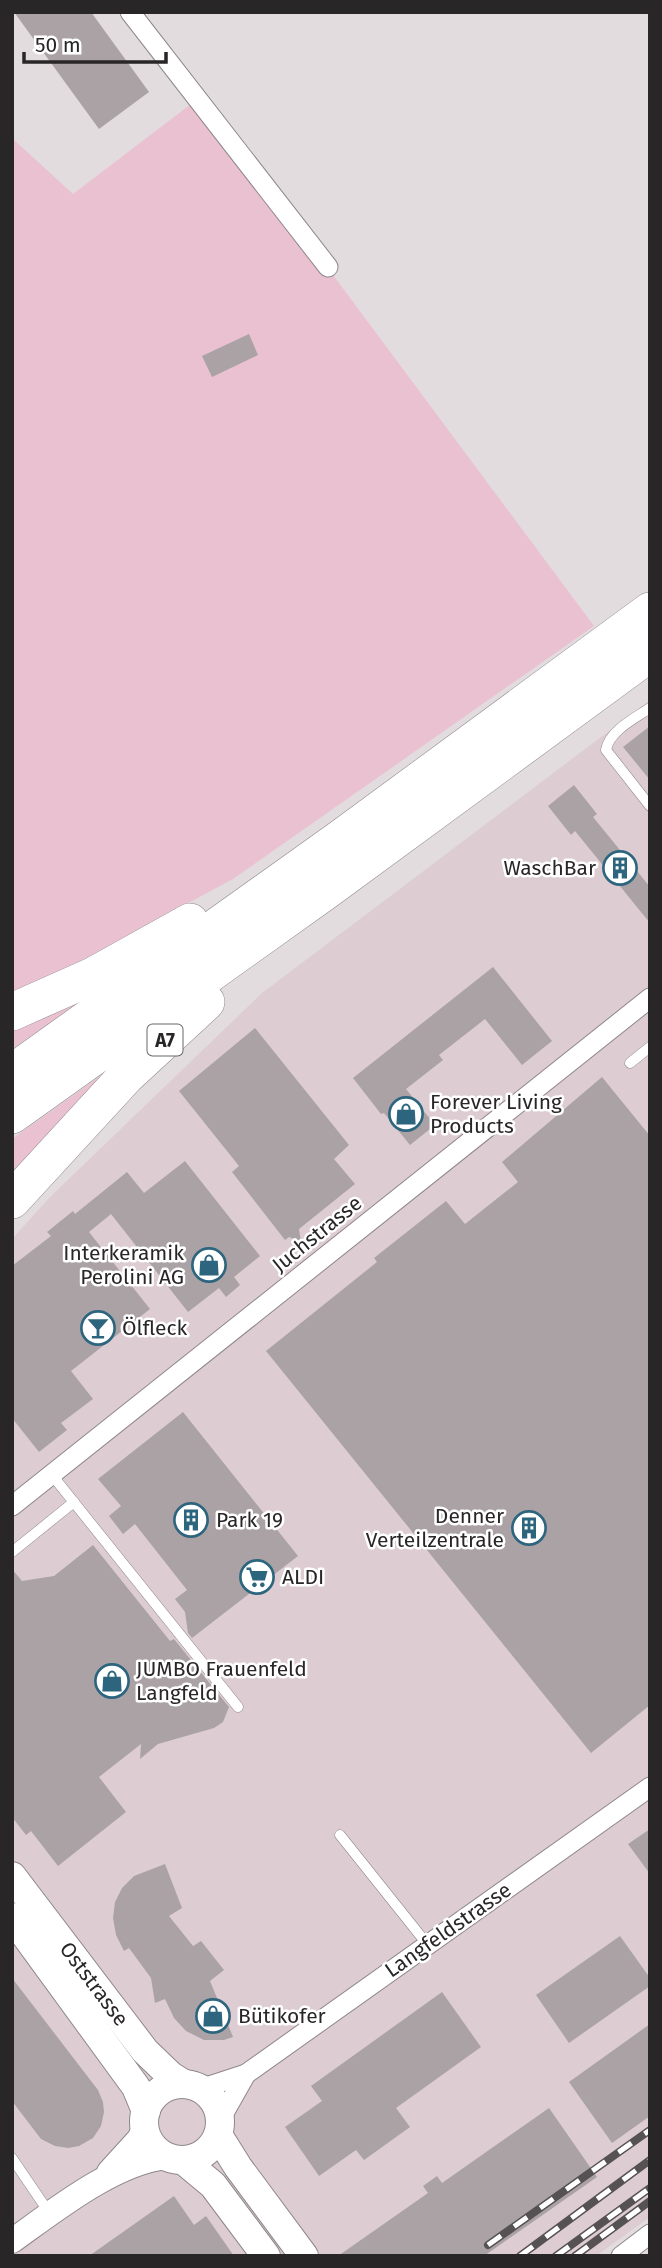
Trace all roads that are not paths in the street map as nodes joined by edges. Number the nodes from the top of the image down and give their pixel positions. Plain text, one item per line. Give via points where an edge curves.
1 (130, 12) edge
2 (328, 267) dead end
3 (650, 611) edge
4 (650, 653) edge
5 (650, 708) edge
6 (650, 806) edge
7 (341, 838) junction
8 (327, 890) junction
9 (650, 998) edge
10 (12, 1012) edge
11 (649, 1050) edge
12 (630, 1063) dead end
13 (12, 1073) edge
14 (12, 1115) edge
15 (12, 1200) edge
16 (52, 1475) junction
17 (74, 1502) junction
18 (12, 1506) edge
19 (12, 1552) edge
20 (238, 1707) dead end
21 (650, 1787) edge
22 (340, 1835) dead end
23 (12, 1876) edge
24 (12, 1917) edge
25 (427, 1944) junction
26 (246, 2074) junction
27 (192, 2087) junction
28 (145, 2119) junction
29 (219, 2128) junction
30 (12, 2158) edge
31 (175, 2158) junction
32 (101, 2181) junction
33 (51, 2215) junction
34 (650, 2234) edge
35 (12, 2241) edge
36 (266, 2256) edge
37 (304, 2256) edge
38 (621, 2256) edge

1 - 2 street
3 - 7 highway
4 - 8 highway, A7
5 - 6 lane via 616,733 606,750
7 - 10 highway via 93,976
7 - 13 highway
8 - 14 highway, A7
8 - 15 highway, A7 via 126,1076
9 - 16 street, Juchstrasse
11 - 12 lane
16 - 17 lane
16 - 18 street, Juchstrasse
17 - 19 lane
17 - 20 lane
21 - 25 street, Langfeldstrasse
22 - 25 lane
23 - 27 main road, Oststrasse via 145,2051 171,2076
24 - 28 main road, Oststrasse via 136,2087
25 - 26 street, Langfeldstrasse
26 - 27 street, Langfeldstrasse
26 - 29 street, Langfeldstrasse
27 - 28 main road via 160,2091
27 - 29 main road via 214,2102
28 - 31 main road via 152,2145
28 - 32 street via 139,2138
29 - 31 main road via 204,2153
29 - 37 main road via 238,2167
30 - 33 lane
31 - 32 street via 154,2158
31 - 36 main road via 213,2185
32 - 33 street
33 - 35 street
34 - 38 street

